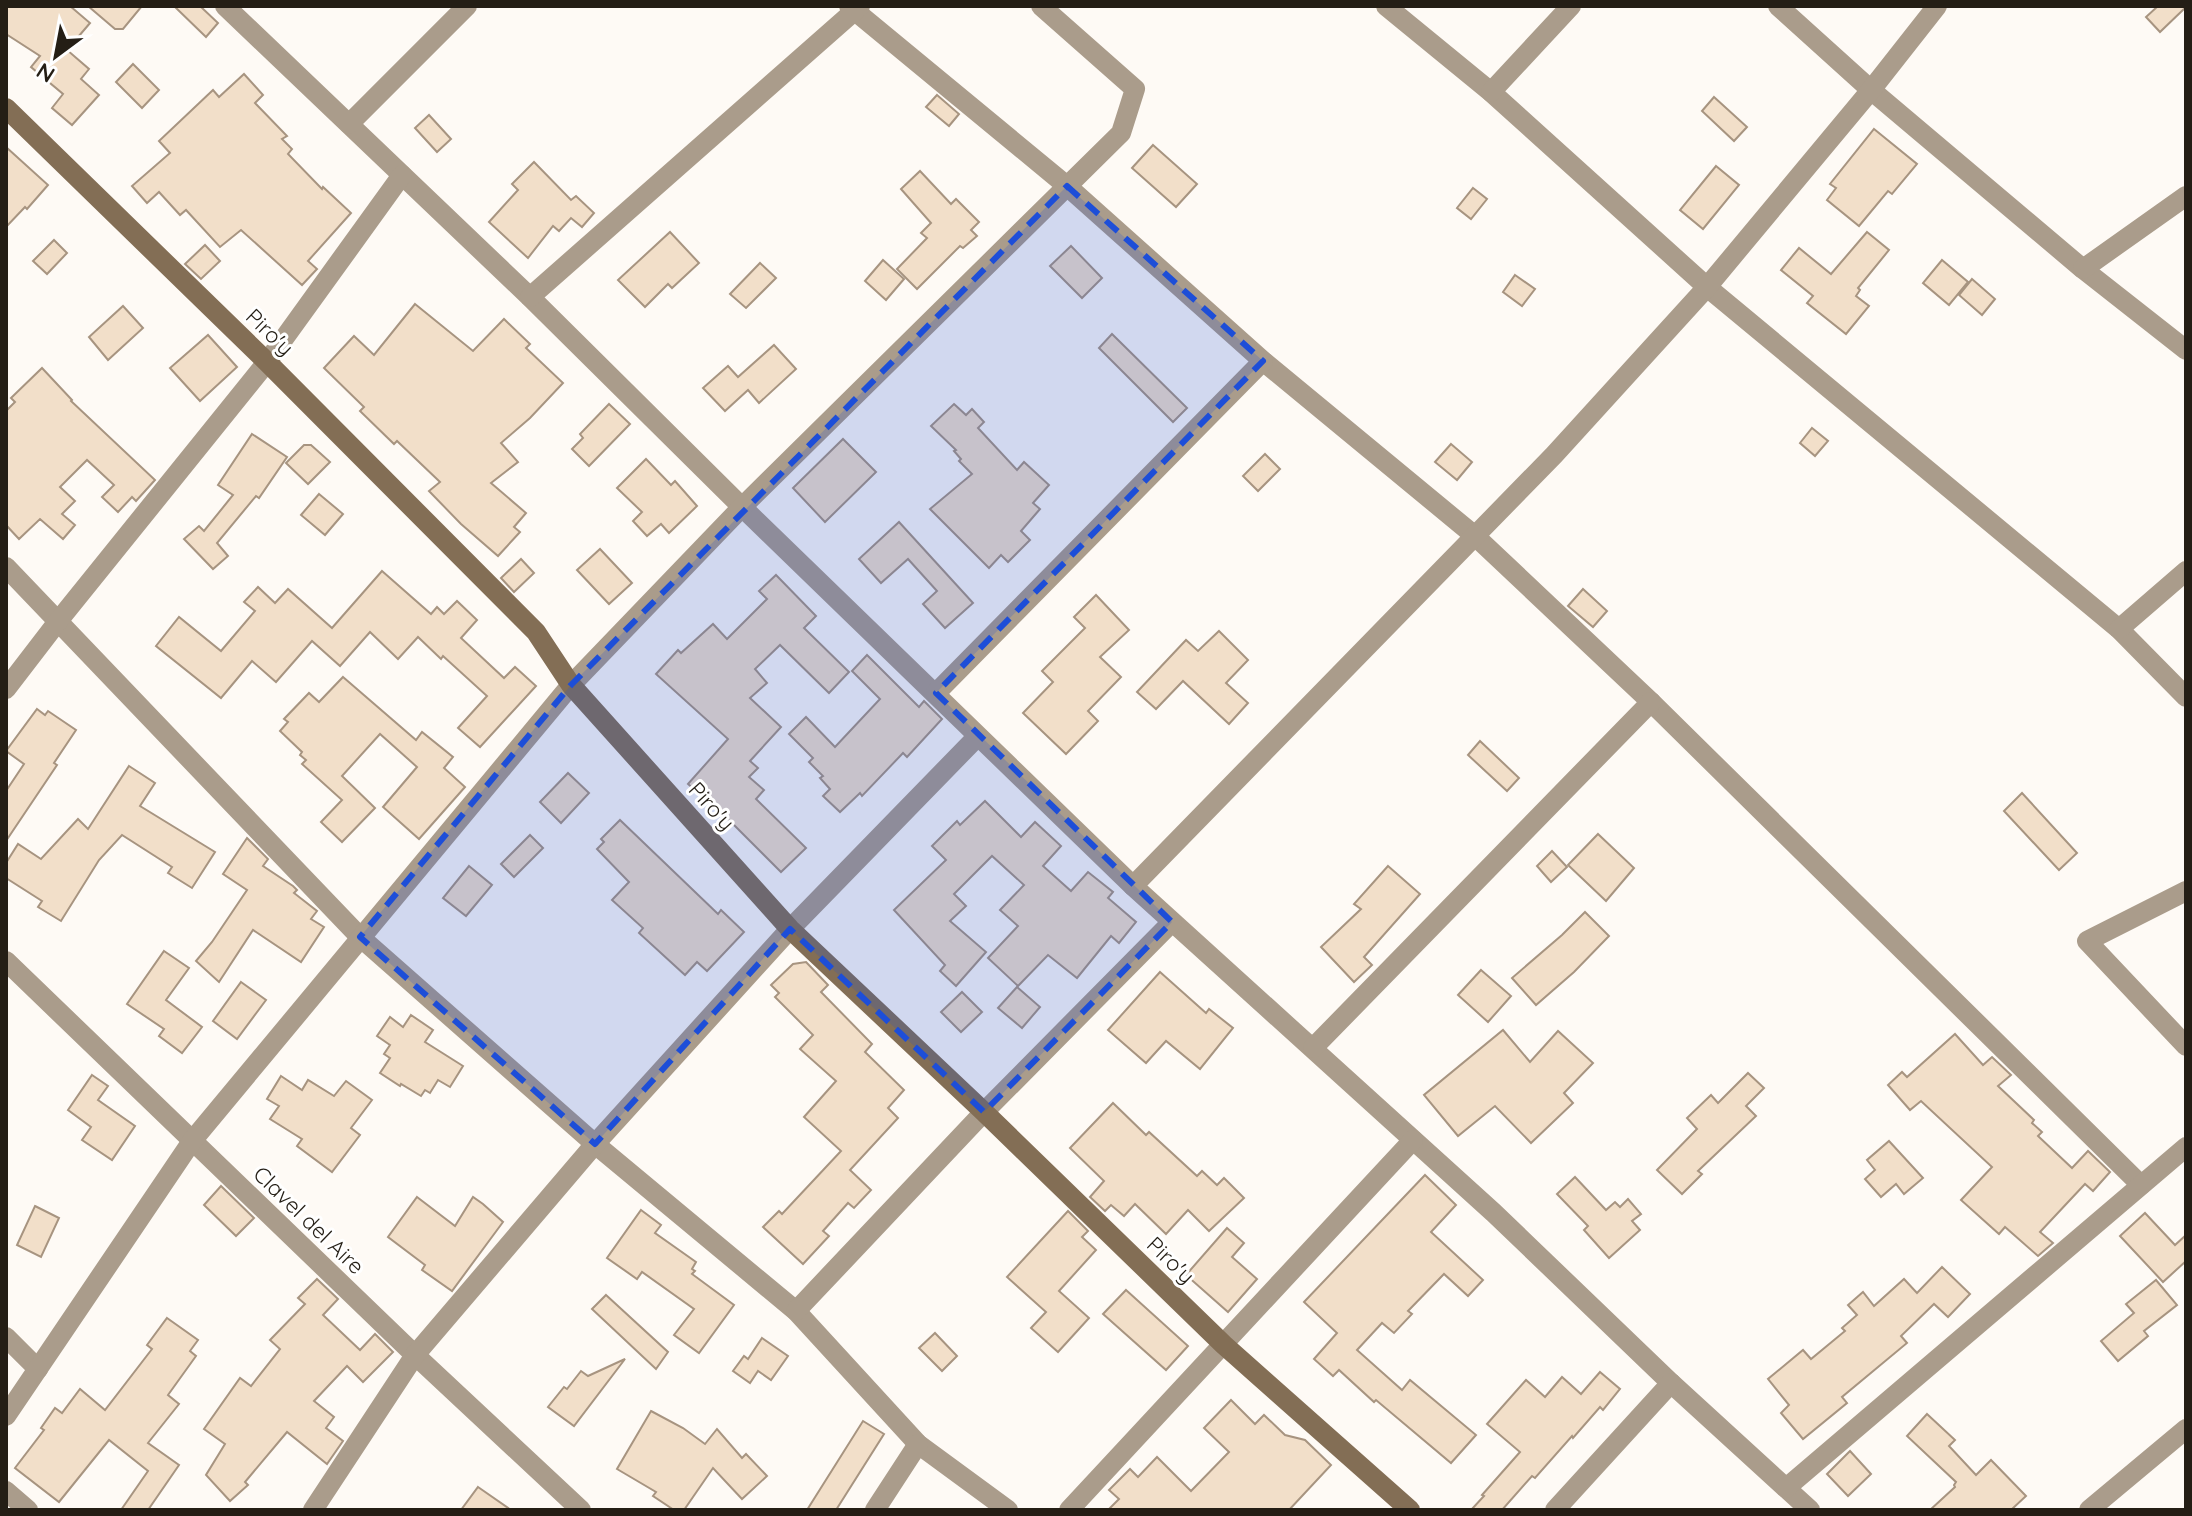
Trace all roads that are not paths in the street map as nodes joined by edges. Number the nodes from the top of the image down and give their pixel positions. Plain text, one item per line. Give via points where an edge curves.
1 (225, 6) edge
2 (467, 6) edge
3 (1041, 6) edge
4 (1386, 6) edge
5 (1571, 6) edge
6 (1778, 6) edge
7 (1937, 6) edge
8 (854, 8) edge
9 (1871, 90) junction
10 (1491, 92) junction
11 (6, 108) edge
12 (349, 124) junction
13 (402, 175) junction
14 (1067, 186) junction
15 (2186, 196) edge
16 (2083, 269) junction
17 (1707, 287) junction
18 (530, 297) junction
19 (2186, 350) edge
20 (1263, 361) junction
21 (267, 362) junction
22 (742, 507) junction
23 (1475, 536) junction
24 (6, 567) edge
25 (2186, 571) edge
26 (59, 620) junction
27 (2119, 629) junction
28 (571, 685) junction
29 (6, 689) edge
30 (936, 693) junction
31 (2186, 697) edge
32 (1651, 702) junction
33 (977, 737) junction
34 (1133, 886) junction
35 (2186, 891) edge
36 (1172, 922) junction
37 (790, 929) junction
38 (360, 937) junction
39 (6, 961) edge
40 (2186, 1046) edge
41 (1313, 1048) junction
42 (984, 1112) junction
43 (1413, 1140) junction
44 (192, 1141) junction
45 (595, 1144) junction
46 (2186, 1147) edge
47 (2141, 1185) junction
48 (796, 1311) junction
49 (6, 1337) edge
50 (1224, 1345) junction
51 (415, 1355) junction
52 (38, 1369) junction
53 (1671, 1383) junction
54 (6, 1416) edge
55 (2186, 1429) edge
56 (918, 1444) junction
57 (1786, 1488) junction
58 (6, 1491) edge
59 (28, 1510) edge
60 (313, 1510) edge
61 (581, 1510) edge
62 (875, 1510) edge
63 (1008, 1510) edge
64 (1069, 1510) edge
65 (1410, 1510) edge
66 (1555, 1510) edge
67 (1810, 1510) edge
68 (2089, 1510) edge

1 - 12 street
2 - 12 street
3 - 14 street via 1135,89 1121,133
4 - 10 street
5 - 10 street
6 - 9 street
7 - 9 street
8 - 14 street
8 - 18 street
9 - 16 street
9 - 17 street
10 - 17 street
11 - 21 main road, Piro'y
12 - 13 street
13 - 18 street
13 - 21 street
14 - 20 street
14 - 22 street
15 - 16 street
16 - 19 street
17 - 23 street
17 - 27 street
18 - 22 street
20 - 23 street
20 - 30 street
21 - 26 street
21 - 28 main road, Piro'y via 536,632
22 - 28 street
22 - 30 street
23 - 32 street
23 - 34 street
24 - 26 street
25 - 27 street
26 - 29 street
26 - 38 street
27 - 31 street
28 - 37 main road, Piro'y
28 - 38 street
30 - 33 street
32 - 41 street
32 - 47 street
33 - 34 street
33 - 37 street
34 - 36 street
35 - 40 street via 2087,941
36 - 41 street
36 - 42 street
37 - 42 main road, Piro'y
37 - 45 street
38 - 44 street
38 - 45 street
39 - 44 street, Clavel del Aire
41 - 43 street
42 - 48 street
42 - 50 main road, Piro'y
43 - 50 street
43 - 53 street
44 - 51 street, Clavel del Aire
44 - 52 street
45 - 48 street
45 - 51 street
46 - 47 street
47 - 57 street
48 - 56 street
49 - 52 street
50 - 64 street
50 - 65 main road, Piro'y
51 - 60 street
51 - 61 street, Clavel del Aire
52 - 54 street
53 - 57 street
53 - 66 street
55 - 68 street
56 - 62 street
56 - 63 street
57 - 67 street
58 - 59 street

